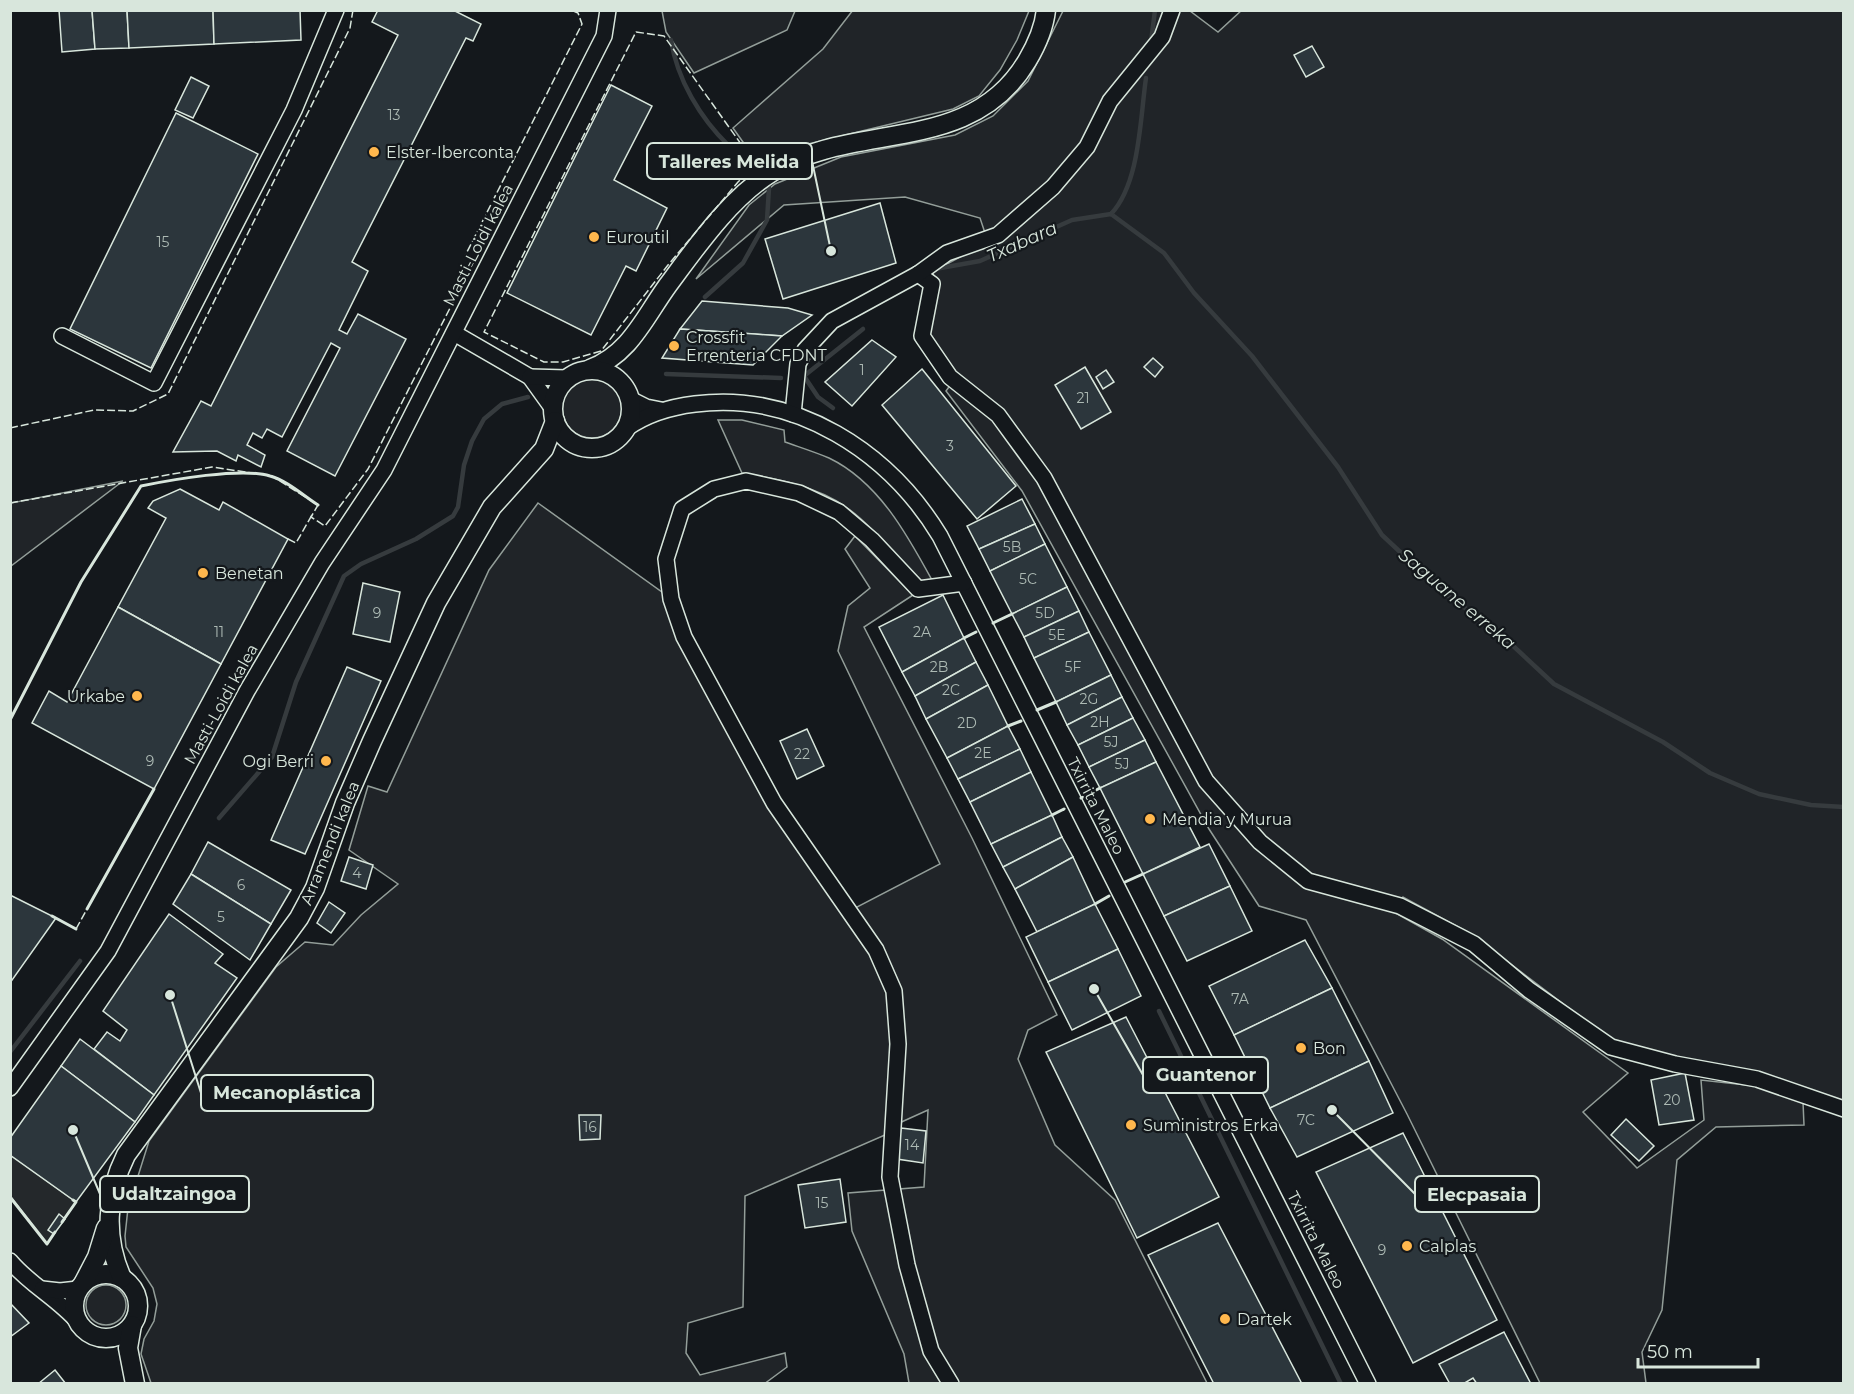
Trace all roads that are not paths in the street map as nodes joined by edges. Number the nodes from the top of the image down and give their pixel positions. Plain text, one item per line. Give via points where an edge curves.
1 (336, 10) edge
2 (608, 10) edge
3 (1172, 10) edge
4 (1049, 12) edge
5 (918, 274) junction
6 (454, 333) junction
7 (62, 336) dead end
8 (632, 340) junction
9 (590, 369) junction
10 (530, 377) junction
11 (567, 378) junction
12 (622, 382) junction
13 (630, 399) junction
14 (664, 410) junction
15 (793, 414) junction
16 (554, 415) junction
17 (627, 428) junction
18 (584, 447) junction
19 (538, 458) junction
20 (963, 583) junction
21 (10, 1088) edge
22 (1844, 1110) edge
23 (109, 1218) junction
24 (10, 1261) edge
25 (123, 1278) junction
26 (81, 1286) junction
27 (42, 1289) junction
28 (78, 1322) junction
29 (132, 1325) junction
30 (100, 1337) junction
31 (133, 1378) edge
32 (951, 1383) edge
33 (1368, 1383) edge

1 - 7 street via 294,110 154,383
2 - 6 street, Masti-Loidi kalea via 604,36
3 - 5 street via 1162,38 1110,101 1087,147 1053,187 998,235 947,253
4 - 8 street via 1036,46 1019,74 999,96 970,116 937,128 827,150 773,171 725,214
5 - 15 street via 832,321 805,350 798,364
5 - 22 street via 932,284 921,336 950,377 998,415 1044,478 1206,781 1260,842 1308,881 1400,906 1474,944 1529,990 1611,1047 1757,1079
6 - 10 street, Masti-Loidi kalea
6 - 21 street, Masti-Loidi kalea via 384,470 322,563 247,691 108,951
8 - 9 street via 613,358
8 - 12 street
9 - 11 street
9 - 12 street via 613,375
10 - 11 street, Masti-Loidi kalea
10 - 16 street, Masti-Loidi kalea
11 - 16 street via 557,392
12 - 13 street
13 - 14 street, Txirrita Maleo
13 - 17 street
14 - 15 street, Txirrita Maleo via 734,402
14 - 17 street, Txirrita Maleo
15 - 20 street, Txirrita Maleo via 854,444 898,481 928,516
16 - 18 street via 561,433
16 - 19 street via 548,440
17 - 18 street via 608,445
18 - 19 street
19 - 23 street, Arramendi kalea via 492,507 459,561 372,741 315,888 270,960 126,1155 114,1186
20 - 32 street via 918,590 872,540 839,512 799,493 746,481 714,489 682,509 666,559 671,599 684,637 774,803 876,950 894,991 898,1044 890,1177 907,1265 931,1351
20 - 33 street, Txirrita Maleo
23 - 25 street, Arramendi kalea via 112,1250
23 - 26 street, Arramendi kalea via 97,1257
24 - 27 street via 26,1280
25 - 26 street via 100,1274
25 - 29 street via 137,1298 138,1311
26 - 27 street via 60,1291
26 - 28 street via 74,1305
27 - 28 street
28 - 30 street via 90,1334
29 - 30 street via 119,1336
29 - 31 street via 128,1348
30 - 31 street via 118,1353

